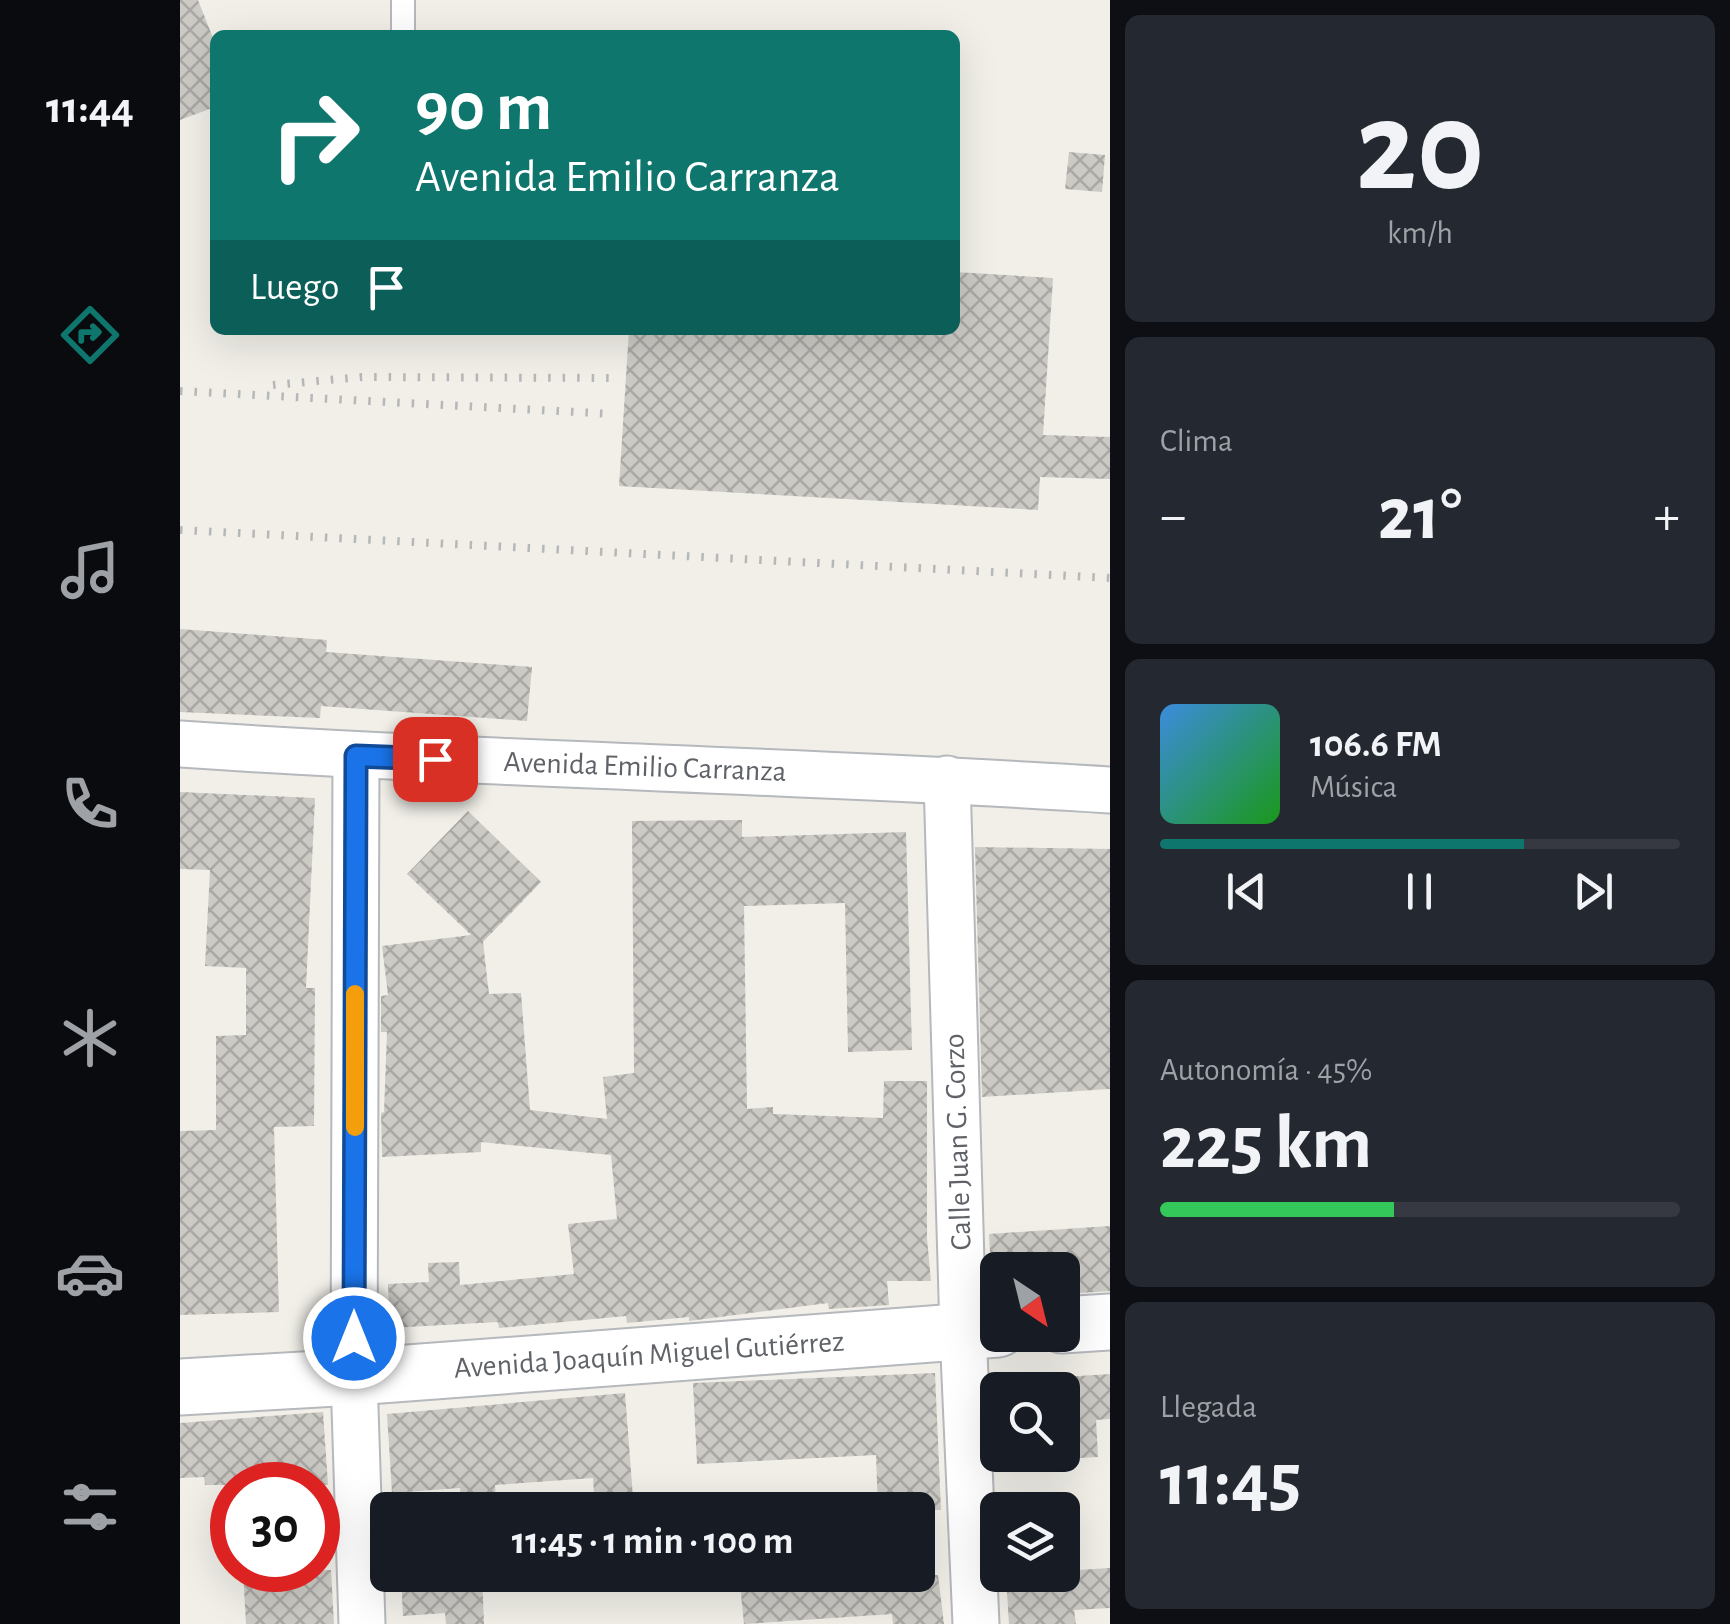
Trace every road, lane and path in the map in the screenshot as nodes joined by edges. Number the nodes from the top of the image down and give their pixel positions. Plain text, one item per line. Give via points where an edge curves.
1 (403, 0) edge
2 (403, 30) edge
3 (180, 744) edge
4 (356, 756) junction
5 (947, 779) junction
6 (1110, 790) edge
7 (1110, 1322) edge
8 (1080, 1323) edge
9 (980, 1330) edge
10 (354, 1378) junction
11 (180, 1386) edge
12 (362, 1624) edge
13 (976, 1624) edge

1 - 2 lane
3 - 4 street, Avenida Emilio Carranza
4 - 5 street, Avenida Emilio Carranza
4 - 10 street
5 - 6 street, Avenida Emilio Carranza
5 - 9 street, Calle Juan G. Corzo
7 - 8 street
9 - 10 street, Avenida Joaquín Miguel Gutiérrez
9 - 13 street, Calle Juan G. Corzo
10 - 11 street, Avenida Joaquín Miguel Gutiérrez
10 - 12 street

